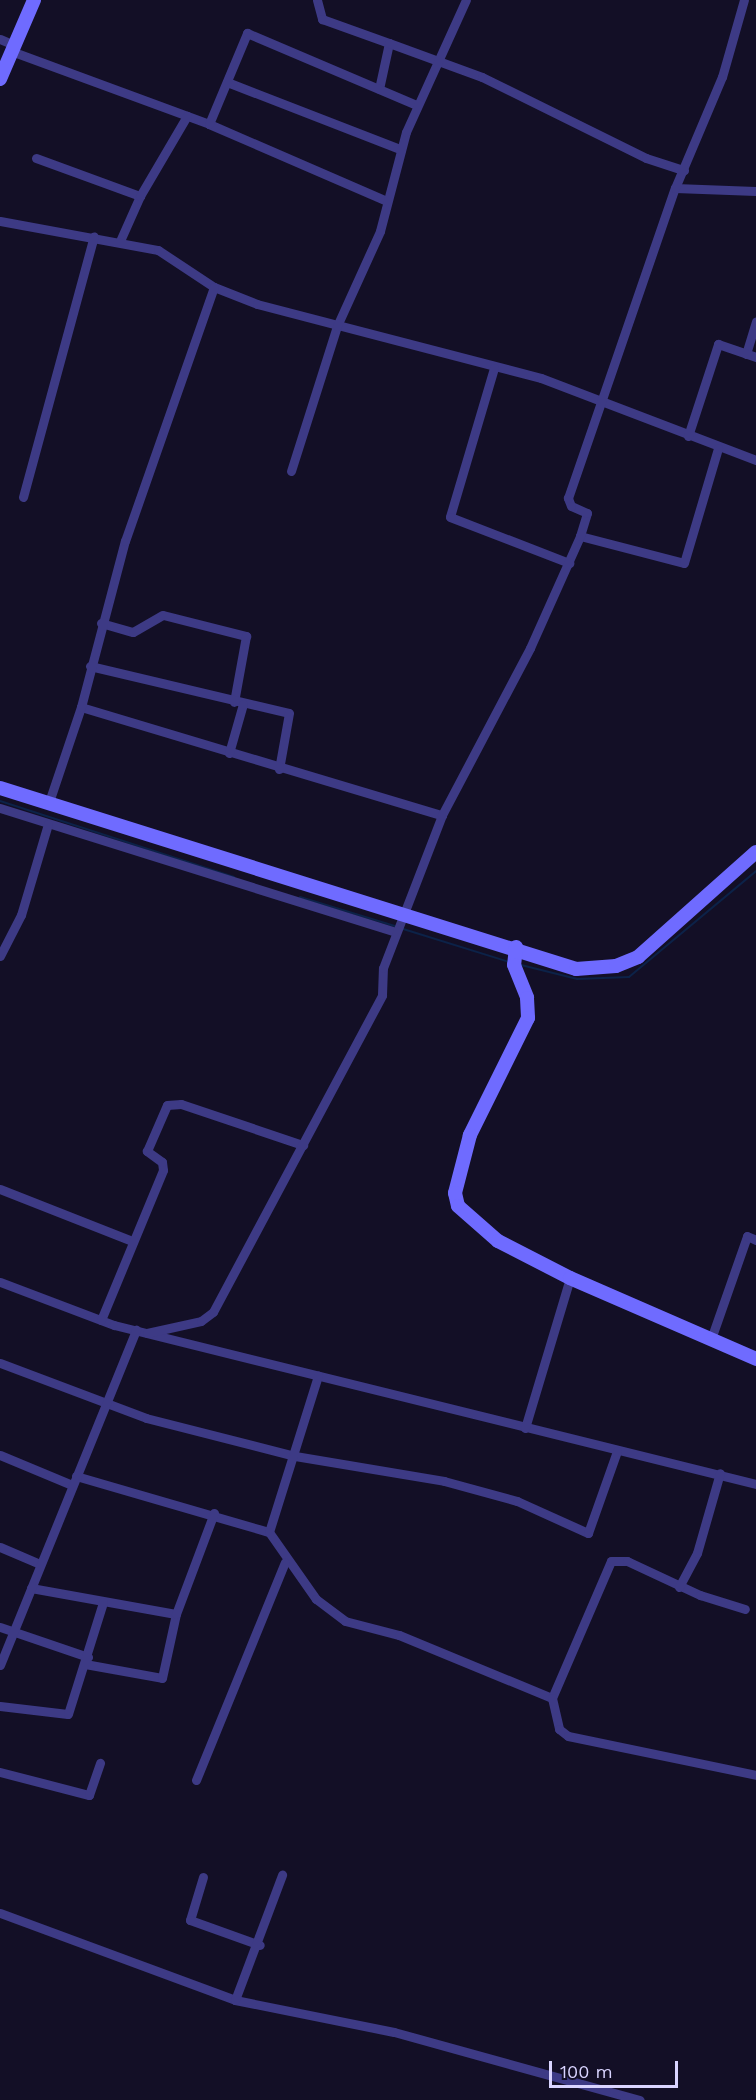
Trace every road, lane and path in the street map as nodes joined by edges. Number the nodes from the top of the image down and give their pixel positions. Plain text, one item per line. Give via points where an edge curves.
1 (34, 0) edge
2 (317, 0) edge
3 (466, 0) edge
4 (744, 0) edge
5 (0, 39) edge
6 (389, 43) junction
7 (12, 48) junction
8 (435, 59) junction
9 (0, 79) edge
10 (227, 82) junction
11 (379, 89) junction
12 (417, 105) junction
13 (187, 116) junction
14 (209, 124) junction
15 (400, 149) junction
16 (36, 158) dead end
17 (684, 170) junction
18 (675, 188) junction
19 (756, 191) edge
20 (141, 196) junction
21 (387, 201) junction
22 (0, 220) edge
23 (94, 237) junction
24 (120, 241) junction
25 (214, 287) junction
26 (756, 322) edge
27 (337, 326) junction
28 (746, 354) junction
29 (756, 357) edge
30 (494, 368) junction
31 (600, 399) junction
32 (688, 436) junction
33 (718, 448) junction
34 (756, 460) edge
35 (291, 471) dead end
36 (23, 497) dead end
37 (580, 536) junction
38 (569, 563) junction
39 (100, 623) junction
40 (90, 666) junction
41 (238, 703) junction
42 (81, 706) junction
43 (229, 753) junction
44 (279, 769) junction
45 (0, 788) edge
46 (49, 802) junction
47 (0, 808) edge
48 (442, 815) junction
49 (48, 824) junction
50 (756, 852) edge
51 (401, 915) junction
52 (396, 931) junction
53 (0, 956) edge
54 (515, 956) junction
55 (303, 1145) junction
56 (0, 1189) edge
57 (756, 1240) edge
58 (132, 1241) junction
59 (570, 1278) junction
60 (0, 1282) edge
61 (101, 1320) junction
62 (136, 1330) junction
63 (147, 1333) junction
64 (711, 1339) junction
65 (756, 1359) edge
66 (0, 1363) edge
67 (318, 1376) junction
68 (105, 1406) junction
69 (525, 1428) junction
70 (617, 1451) junction
71 (0, 1455) edge
72 (296, 1456) junction
73 (720, 1473) junction
74 (74, 1481) junction
75 (756, 1484) edge
76 (214, 1513) junction
77 (268, 1532) junction
78 (0, 1546) edge
79 (285, 1562) junction
80 (40, 1564) junction
81 (679, 1587) junction
82 (31, 1588) junction
83 (103, 1602) junction
84 (745, 1609) dead end
85 (176, 1614) junction
86 (0, 1628) edge
87 (13, 1632) junction
88 (87, 1660) junction
89 (0, 1665) edge
90 (552, 1698) junction
91 (0, 1706) edge
92 (100, 1763) dead end
93 (0, 1772) edge
94 (756, 1775) edge
95 (196, 1780) dead end
96 (282, 1875) dead end
97 (204, 1877) dead end
98 (0, 1913) edge
99 (260, 1945) junction
100 (235, 2000) junction
101 (640, 2100) edge

1 - 7 street
2 - 6 street via 319,17
3 - 8 street
4 - 17 street via 722,77
5 - 7 street
6 - 8 street
6 - 11 street
7 - 9 street
7 - 13 street
8 - 12 street
8 - 17 street via 517,92 646,158
10 - 11 street via 245,34 252,32 316,66
10 - 14 street
10 - 15 street
11 - 12 street
12 - 15 street
13 - 14 street
13 - 20 street
14 - 21 street
15 - 21 street
16 - 20 street
17 - 18 street
18 - 19 street
18 - 31 street
20 - 24 street
21 - 27 street via 374,248
22 - 23 street
23 - 24 street
23 - 36 street
24 - 25 street via 158,250
25 - 27 street
25 - 39 street
26 - 28 street
27 - 30 street
27 - 35 street
28 - 29 street
28 - 32 street via 718,344
30 - 31 street
30 - 38 street via 450,517
31 - 32 street
31 - 37 street via 568,501 587,513
32 - 33 street
33 - 34 street
33 - 37 street via 684,563
37 - 38 street
38 - 48 street
39 - 40 street
39 - 41 street via 140,631 150,619 163,615 246,636 249,644
40 - 41 street
40 - 42 street
41 - 43 street
41 - 44 street via 291,714
42 - 43 street
42 - 46 street
43 - 44 street
44 - 48 street
45 - 46 street
46 - 51 street
47 - 49 street
48 - 51 street
49 - 52 street
49 - 53 street via 21,915
50 - 54 street via 654,945 616,966 576,969
51 - 52 street
51 - 54 street
52 - 55 street via 383,968 382,994
54 - 59 street via 527,998 528,1018 470,1135 455,1193 470,1221
55 - 58 street via 182,1104 167,1105 147,1151 162,1162 163,1170
55 - 63 street via 210,1317
56 - 58 street
57 - 64 street via 747,1236
58 - 61 street
59 - 64 street
59 - 69 street
60 - 61 street
61 - 62 street
62 - 63 street
62 - 68 street
63 - 67 street
64 - 65 street
66 - 68 street
67 - 69 street
67 - 72 street
68 - 72 street
68 - 74 street
69 - 70 street
70 - 72 street via 588,1533 517,1501 444,1481
70 - 73 street
71 - 74 street
72 - 77 street
73 - 75 street
73 - 81 street via 697,1553
74 - 76 street
74 - 80 street
76 - 77 street
76 - 85 street
77 - 79 street
78 - 80 street
79 - 90 street via 316,1599 345,1621 399,1635
79 - 95 street
80 - 82 street
81 - 84 street
81 - 90 street via 627,1561 612,1561
82 - 83 street
82 - 87 street
83 - 85 street
83 - 88 street
85 - 88 street via 162,1678
86 - 87 street
87 - 88 street
87 - 89 street
88 - 91 street via 65,1717
90 - 94 street via 559,1729 568,1736
92 - 93 street via 89,1795
96 - 99 street
97 - 99 street via 190,1920
98 - 100 street
99 - 100 street
100 - 101 street via 394,2032

